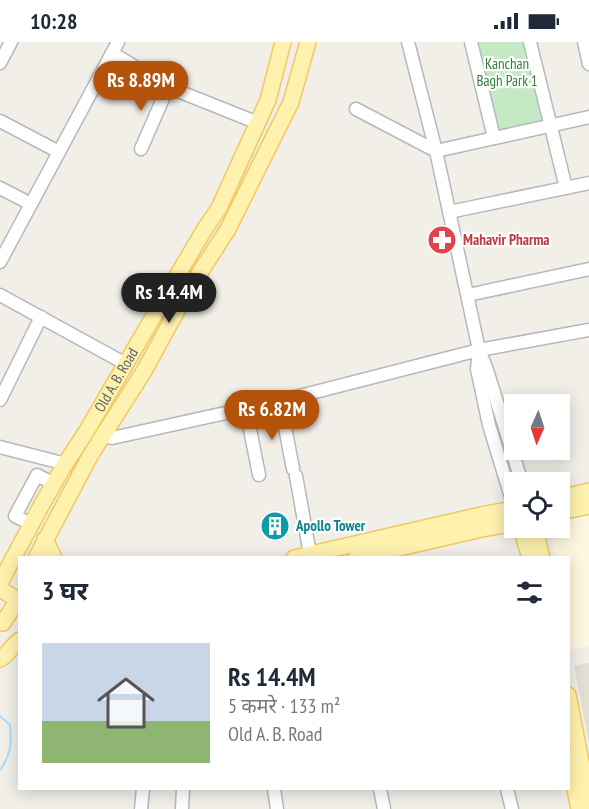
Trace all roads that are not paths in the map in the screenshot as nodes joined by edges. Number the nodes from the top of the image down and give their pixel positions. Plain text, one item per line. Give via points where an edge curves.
1 (11, 42) edge
2 (283, 42) edge
3 (308, 42) edge
4 (408, 42) edge
5 (471, 42) edge
6 (530, 42) edge
7 (584, 42) edge
8 (115, 48) edge
9 (0, 63) edge
10 (589, 64) edge
11 (168, 87) junction
12 (356, 109) dead end
13 (589, 117) edge
14 (0, 122) edge
15 (258, 123) junction
16 (551, 126) junction
17 (494, 138) junction
18 (141, 149) dead end
19 (436, 151) junction
20 (59, 152) junction
21 (589, 183) edge
22 (0, 188) edge
23 (566, 188) junction
24 (31, 204) junction
25 (449, 212) junction
26 (0, 262) edge
27 (589, 269) edge
28 (0, 295) edge
29 (468, 296) junction
30 (41, 317) junction
31 (589, 330) edge
32 (479, 350) junction
33 (126, 364) junction
34 (1, 394) edge
35 (280, 401) junction
36 (246, 409) junction
37 (105, 434) junction
38 (0, 447) edge
39 (66, 464) junction
40 (519, 472) edge
41 (504, 474) edge
42 (259, 475) dead end
43 (589, 491) edge
44 (570, 496) edge
45 (589, 506) edge
46 (504, 510) edge
47 (570, 510) edge
48 (504, 525) edge
49 (524, 538) edge
50 (537, 538) edge
51 (45, 539) junction
52 (310, 554) junction
53 (37, 556) edge
54 (53, 556) edge
55 (302, 556) edge
56 (364, 556) edge
57 (529, 556) edge
58 (542, 556) edge
59 (2, 576) edge
60 (0, 589) edge
61 (18, 598) edge
62 (18, 600) edge
63 (18, 623) edge
64 (1, 624) edge
65 (18, 641) edge
66 (0, 659) edge
67 (570, 705) edge
68 (570, 761) edge
69 (143, 790) edge
70 (183, 790) edge
71 (274, 790) edge
72 (380, 790) edge
73 (507, 790) edge
74 (589, 803) edge
75 (141, 809) edge
76 (182, 809) edge
77 (278, 809) edge
78 (384, 809) edge
79 (512, 809) edge
80 (579, 809) edge

1 - 9 street
2 - 15 main road, Old A. B. Road
3 - 37 main road, Old A. B. Road via 291,102 233,219
4 - 19 street
5 - 17 street
6 - 16 street
7 - 10 street
8 - 11 street
8 - 20 street
11 - 15 street
11 - 18 street
12 - 19 street
13 - 16 street
14 - 20 street
15 - 33 main road, Old A. B. Road via 219,208
16 - 17 street
16 - 23 street
17 - 19 street
19 - 25 street
20 - 24 street
21 - 23 street
22 - 24 street
23 - 25 street
24 - 26 street
25 - 29 street
27 - 29 street
28 - 30 street
29 - 32 street
30 - 33 street
30 - 34 street
31 - 32 street
32 - 35 street
32 - 40 street
32 - 41 street via 477,369 486,414
33 - 39 main road, Old A. B. Road
35 - 36 street
35 - 52 street
36 - 37 street via 112,438
36 - 42 street
37 - 51 main road, Old A. B. Road
38 - 39 street
39 - 59 main road, Old A. B. Road
43 - 44 main road
45 - 47 main road
46 - 52 main road
48 - 56 main road
49 - 57 main road
50 - 58 main road
51 - 53 main road, Old A. B. Road
51 - 54 main road
52 - 55 main road
60 - 61 main road
62 - 64 main road
63 - 64 main road
65 - 66 main road
67 - 74 main road
68 - 80 main road
69 - 75 street
70 - 76 street
71 - 77 street
72 - 78 street
73 - 79 street

